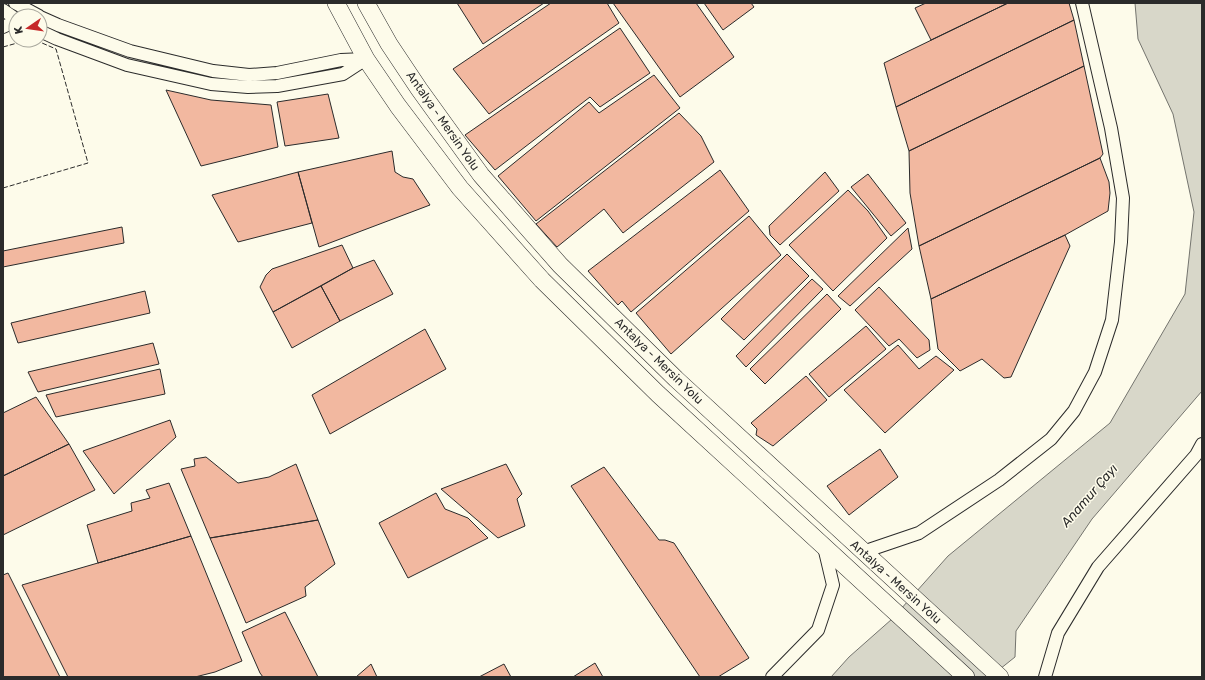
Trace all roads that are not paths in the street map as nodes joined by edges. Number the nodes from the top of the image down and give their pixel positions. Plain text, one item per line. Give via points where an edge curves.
1 (15, 3) edge
2 (336, 3) edge
3 (366, 3) edge
4 (1082, 3) edge
5 (24, 8) edge
6 (48, 20) edge
7 (48, 35) edge
8 (390, 44) junction
9 (366, 59) junction
10 (1202, 444) edge
11 (824, 545) junction
12 (867, 556) junction
13 (772, 677) edge
14 (966, 677) edge
15 (1000, 677) edge
16 (1045, 677) edge

1 - 5 street
2 - 9 highway, Antalya - Mersin Yolu
3 - 8 highway, Antalya - Mersin Yolu
4 - 12 street via 1111,128 1123,198 1112,320 1095,372 1074,411 1051,439 1000,480 919,533
6 - 9 street via 130,51 213,71 249,75 277,73 341,60
7 - 9 street via 126,65 211,84 248,87 278,86 343,74
8 - 9 highway
8 - 12 highway, Antalya - Mersin Yolu via 481,175 560,265 676,379
9 - 11 highway, Antalya - Mersin Yolu via 460,188 542,280 658,394
10 - 16 street via 1196,455 1098,567 1058,633
11 - 13 street via 833,585 818,630
11 - 14 highway, Antalya - Mersin Yolu
12 - 15 highway, Antalya - Mersin Yolu

